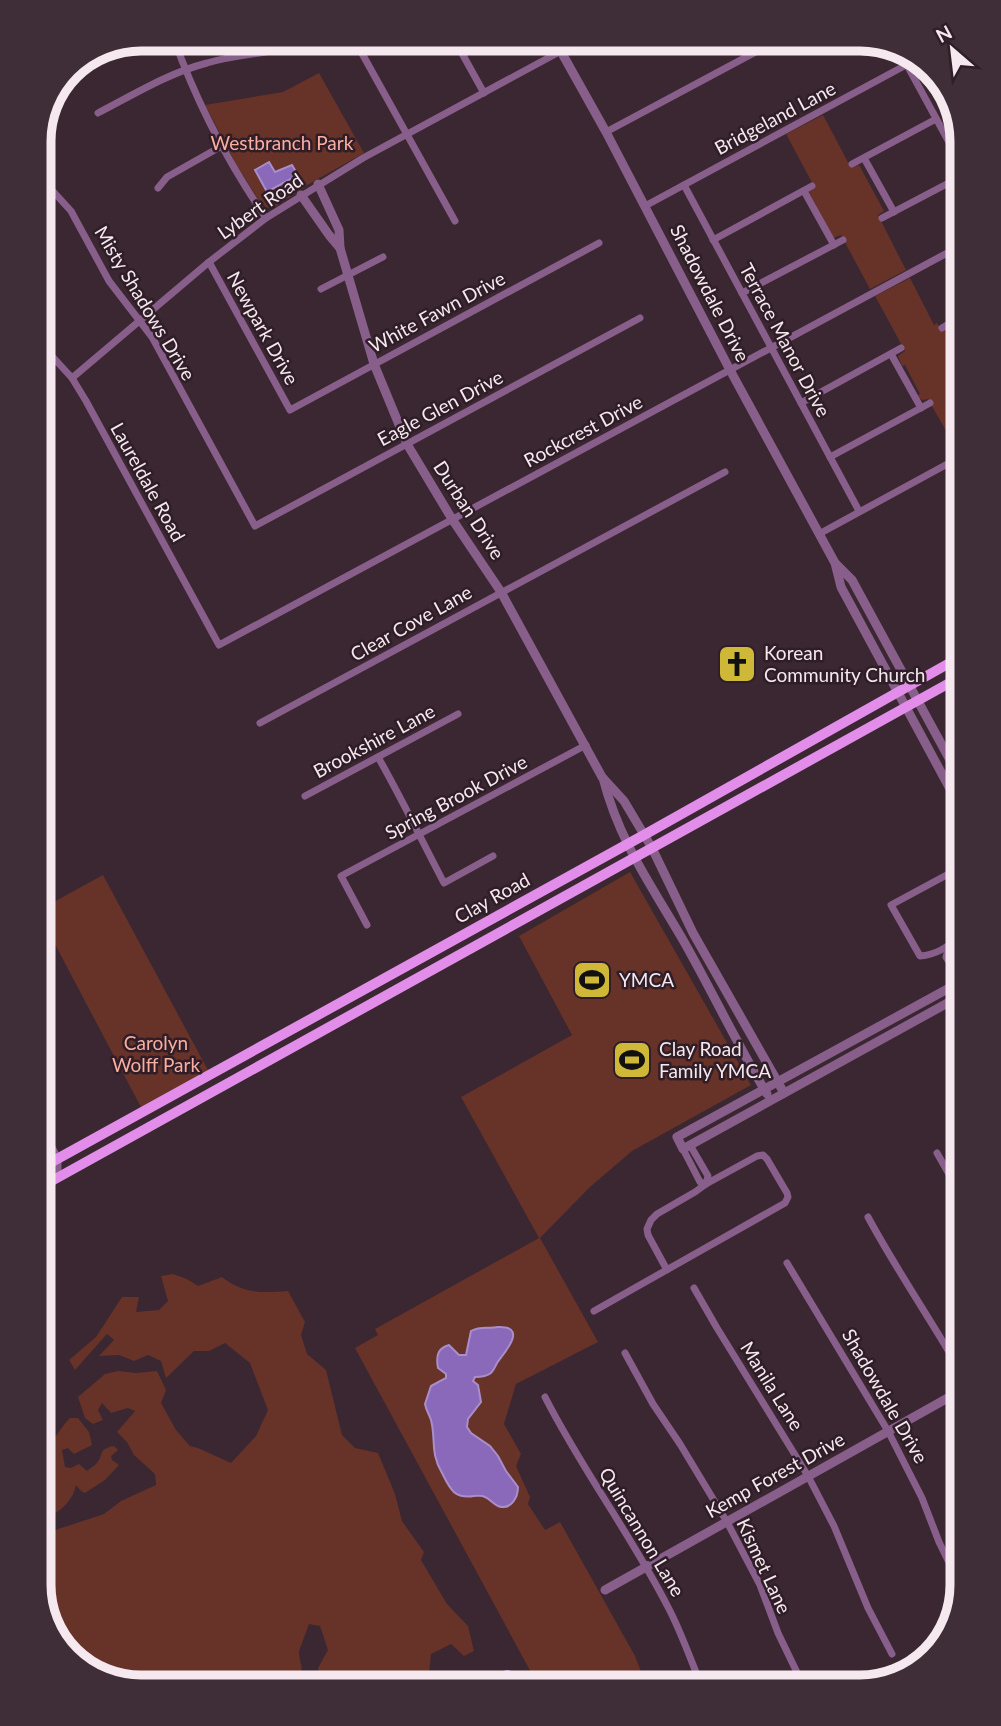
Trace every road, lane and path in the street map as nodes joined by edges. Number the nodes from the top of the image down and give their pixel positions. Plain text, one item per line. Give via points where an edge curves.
1 (178, 51) edge
2 (361, 51) edge
3 (461, 51) edge
4 (561, 51) joint
5 (758, 51) edge
6 (266, 52) dead end
7 (908, 65) joint
8 (185, 70) junction
9 (484, 93) junction
10 (98, 113) dead end
11 (936, 118) junction
12 (606, 132) junction
13 (406, 135) junction
14 (950, 144) edge
15 (220, 147) junction
16 (864, 158) junction
17 (852, 164) dead end
18 (950, 182) edge
19 (318, 184) junction
20 (684, 185) junction
21 (813, 186) dead end
22 (158, 188) dead end
23 (51, 189) edge
24 (804, 191) junction
25 (301, 195) junction
26 (645, 206) junction
27 (894, 212) junction
28 (266, 218) junction
29 (882, 218) dead end
30 (455, 221) dead end
31 (713, 240) junction
32 (843, 240) dead end
33 (599, 243) dead end
34 (834, 245) junction
35 (340, 248) junction
36 (950, 251) edge
37 (383, 257) dead end
38 (209, 262) junction
39 (349, 275) junction
40 (321, 289) dead end
41 (742, 293) junction
42 (640, 318) dead end
43 (139, 322) junction
44 (950, 323) edge
45 (942, 328) dead end
46 (771, 348) junction
47 (901, 348) dead end
48 (891, 354) junction
49 (51, 358) edge
50 (374, 364) junction
51 (730, 370) junction
52 (72, 378) junction
53 (801, 403) junction
54 (930, 403) dead end
55 (920, 408) junction
56 (290, 410) joint
57 (407, 444) junction
58 (830, 457) junction
59 (950, 462) edge
60 (725, 472) dead end
61 (859, 511) junction
62 (452, 519) junction
63 (255, 526) joint
64 (819, 534) junction
65 (835, 563) junction
66 (501, 592) junction
67 (219, 645) joint
68 (950, 663) edge
69 (950, 683) edge
70 (910, 685) junction
71 (897, 693) junction
72 (919, 700) junction
73 (905, 708) junction
74 (458, 714) dead end
75 (260, 723) dead end
76 (586, 745) junction
77 (378, 757) junction
78 (950, 759) edge
79 (602, 777) junction
80 (737, 783) junction
81 (950, 789) edge
82 (305, 796) dead end
83 (743, 798) junction
84 (418, 834) junction
85 (644, 835) junction
86 (627, 844) junction
87 (652, 848) junction
88 (493, 856) dead end
89 (634, 858) junction
90 (950, 873) edge
91 (521, 902) junction
92 (527, 917) junction
93 (367, 925) dead end
94 (950, 946) edge
95 (947, 949) junction
96 (950, 950) edge
97 (411, 963) junction
98 (950, 963) edge
99 (420, 977) junction
100 (950, 986) edge
101 (950, 1001) edge
102 (310, 1018) junction
103 (869, 1032) junction
104 (319, 1033) junction
105 (875, 1042) junction
106 (219, 1069) junction
107 (778, 1083) junction
108 (227, 1084) junction
109 (764, 1090) junction
110 (784, 1093) junction
111 (770, 1100) junction
112 (687, 1147) junction
113 (51, 1148) edge
114 (937, 1153) dead end
115 (57, 1159) junction
116 (51, 1161) edge
117 (701, 1164) junction
118 (693, 1169) junction
119 (51, 1173) edge
120 (950, 1176) edge
121 (57, 1177) junction
122 (51, 1180) edge
123 (706, 1184) junction
124 (867, 1217) dead end
125 (786, 1263) dead end
126 (667, 1270) junction
127 (694, 1288) dead end
128 (594, 1311) dead end
129 (625, 1353) dead end
130 (950, 1353) edge
131 (545, 1397) dead end
132 (950, 1397) edge
133 (888, 1431) junction
134 (808, 1476) junction
135 (727, 1522) junction
136 (950, 1566) edge
137 (646, 1568) junction
138 (605, 1590) dead end
139 (892, 1654) dead end
140 (697, 1675) edge
141 (798, 1675) edge

1 - 8 street
2 - 13 street
3 - 9 street
4 - 9 street, Lybert Road
4 - 12 street, Shadowdale Drive
5 - 12 street
6 - 8 street
7 - 11 street
7 - 20 street, Bridgeland Lane
8 - 10 street
8 - 15 street
9 - 13 street, Lybert Road
11 - 14 street
11 - 16 street
12 - 26 street, Shadowdale Drive
13 - 19 street, Lybert Road
13 - 30 street
15 - 22 street via 167,177
15 - 28 street
16 - 17 street
16 - 27 street
18 - 27 street
19 - 25 street, Lybert Road
19 - 35 street, Durban Drive via 339,230
20 - 26 street, Bridgeland Lane
20 - 31 street, Terrace Manor Drive
21 - 24 street
23 - 43 street, Misty Shadows Drive via 71,211 109,281
24 - 31 street
24 - 34 street
25 - 28 street, Lybert Road
25 - 35 street, Durban Drive
26 - 51 street, Shadowdale Drive
27 - 29 street
28 - 38 street, Lybert Road
31 - 41 street, Terrace Manor Drive
32 - 34 street
33 - 50 street, White Fawn Drive
34 - 41 street
35 - 39 street, Durban Drive
36 - 46 street, Rockcrest Drive
37 - 39 street
38 - 43 street, Lybert Road
38 - 56 street, Newpark Drive
39 - 40 street
39 - 50 street, Durban Drive
41 - 46 street, Terrace Manor Drive
42 - 57 street, Eagle Glen Drive
43 - 52 street, Lybert Road
43 - 63 street, Misty Shadows Drive via 152,337
44 - 45 street
46 - 51 street, Rockcrest Drive
46 - 53 street, Terrace Manor Drive
47 - 48 street
48 - 53 street
48 - 55 street
49 - 52 street, Laureldale Road
50 - 56 street, White Fawn Drive
50 - 57 street, Durban Drive
51 - 62 street, Rockcrest Drive
51 - 64 street, Shadowdale Drive
52 - 67 street, Laureldale Road
53 - 58 street, Terrace Manor Drive
54 - 55 street
55 - 58 street
57 - 62 street, Durban Drive
57 - 63 street, Eagle Glen Drive
58 - 61 street, Terrace Manor Drive
59 - 61 street
60 - 66 street, Clear Cove Lane
61 - 64 street
62 - 66 street, Durban Drive
62 - 67 street, Rockcrest Drive
64 - 65 street, Shadowdale Drive
65 - 70 street, Shadowdale Drive via 852,580
65 - 71 street, Shadowdale Drive via 841,587
66 - 75 street, Clear Cove Lane
66 - 76 street, Durban Drive
68 - 70 main road, Clay Road
69 - 72 main road, Clay Road
70 - 71 main road, Clay Road
70 - 72 street, Shadowdale Drive
71 - 73 street, Shadowdale Drive
71 - 80 main road, Clay Road
72 - 73 main road, Clay Road
72 - 78 street, Shadowdale Drive
73 - 81 street, Shadowdale Drive
73 - 83 main road, Clay Road
74 - 77 street, Brookshire Lane
76 - 79 street, Durban Drive
76 - 84 street, Spring Brook Drive
77 - 82 street, Brookshire Lane
77 - 84 street
79 - 85 street, Durban Drive
79 - 86 street, Durban Drive
80 - 83 main road
80 - 85 main road, Clay Road
83 - 87 main road, Clay Road
84 - 88 street via 444,883
84 - 93 street, Spring Brook Drive via 341,876
85 - 86 main road, Clay Road
85 - 87 street, Durban Drive
86 - 89 street, Durban Drive
86 - 91 main road, Clay Road
87 - 89 main road, Clay Road
87 - 107 street, Durban Drive via 693,933
89 - 92 main road, Clay Road
89 - 109 street, Durban Drive
90 - 95 street via 891,905 920,956
91 - 92 main road
91 - 97 main road, Clay Road
92 - 99 main road, Clay Road
94 - 95 street
95 - 96 street
95 - 98 street
97 - 99 main road
97 - 102 main road, Clay Road
99 - 104 main road, Clay Road
100 - 103 street
101 - 105 street
102 - 104 main road
102 - 106 main road, Clay Road
103 - 105 street
103 - 107 street
104 - 108 main road, Clay Road
105 - 110 street
106 - 108 main road
106 - 115 main road, Clay Road
107 - 109 street
107 - 110 street, Durban Drive
108 - 121 main road, Clay Road
109 - 111 street, Durban Drive
109 - 112 street via 677,1138
110 - 111 street
111 - 112 street
112 - 117 street
112 - 118 street
113 - 115 street
114 - 120 street
115 - 116 main road, Clay Road
115 - 121 street
117 - 118 street
117 - 123 street via 708,1176
118 - 123 street
119 - 121 street
121 - 122 main road, Clay Road
123 - 126 street via 657,1214 647,1228
123 - 126 street via 763,1155 788,1197 785,1203
124 - 130 street
125 - 133 street, Shadowdale Drive
126 - 128 street
127 - 134 street, Manila Lane
129 - 135 street, Kismet Lane
131 - 137 street, Quincannon Lane
132 - 133 street, Kemp Forest Drive
133 - 134 street, Kemp Forest Drive
133 - 136 street, Shadowdale Drive
134 - 135 street, Kemp Forest Drive
134 - 139 street, Manila Lane
135 - 137 street, Kemp Forest Drive
135 - 141 street, Kismet Lane
137 - 138 street, Kemp Forest Drive
137 - 140 street, Quincannon Lane via 669,1608

